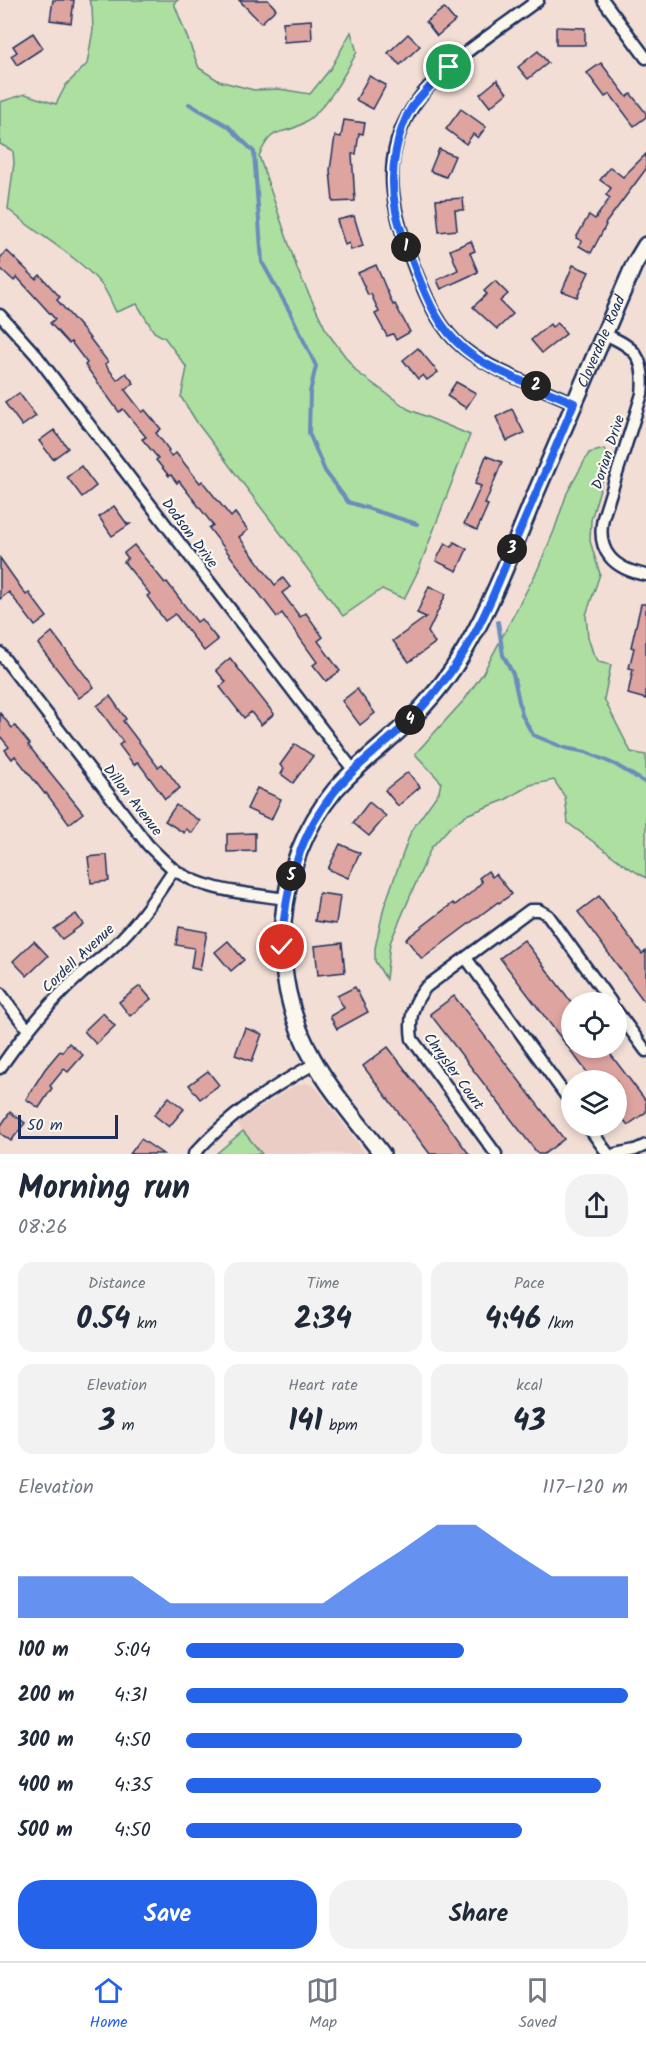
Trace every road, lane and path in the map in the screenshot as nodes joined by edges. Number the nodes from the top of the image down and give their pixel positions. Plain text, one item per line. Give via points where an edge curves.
1 (538, 0) edge
2 (603, 0) edge
3 (646, 57) edge
4 (646, 245) edge
5 (0, 315) edge
6 (604, 334) junction
7 (574, 403) junction
8 (646, 575) edge
9 (0, 653) edge
10 (354, 771) junction
11 (174, 869) junction
12 (286, 899) junction
13 (466, 958) junction
14 (604, 992) edge
15 (0, 993) edge
16 (627, 1025) edge
17 (28, 1030) junction
18 (646, 1051) edge
19 (316, 1064) junction
20 (0, 1068) edge
21 (561, 1089) edge
22 (595, 1136) edge
23 (646, 1145) edge
24 (194, 1154) edge
25 (382, 1154) edge
26 (496, 1154) edge
27 (608, 1154) edge
28 (615, 1154) edge

1 - 7 street via 449,67 411,109 398,141 392,187 399,230 429,306 453,339 482,361
2 - 3 street
4 - 6 street, Cloverdale Road
5 - 10 street, Dodson Drive via 36,355
6 - 7 street, Cloverdale Road
6 - 8 street, Dorian Drive via 635,350 645,376 601,536 615,563
7 - 10 street, Cloverdale Road via 496,590 465,650 420,710
9 - 11 street, Dillon Avenue via 148,845
10 - 12 street, Cloverdale Road via 318,814 306,836
11 - 12 street, Dillon Avenue via 212,887
11 - 17 street, Cordell Avenue via 130,930 78,976
12 - 19 street, Cloverdale Road via 284,975 299,1030
13 - 14 street, Chrysler Court via 530,910 539,910 548,915
13 - 21 street
13 - 26 street, Chrysler Court via 426,987 415,1000 410,1024 412,1039
15 - 17 street
16 - 18 street
17 - 20 street, Cordell Avenue
19 - 24 street via 243,1108
19 - 25 street, Cloverdale Road
22 - 27 street
23 - 28 street

